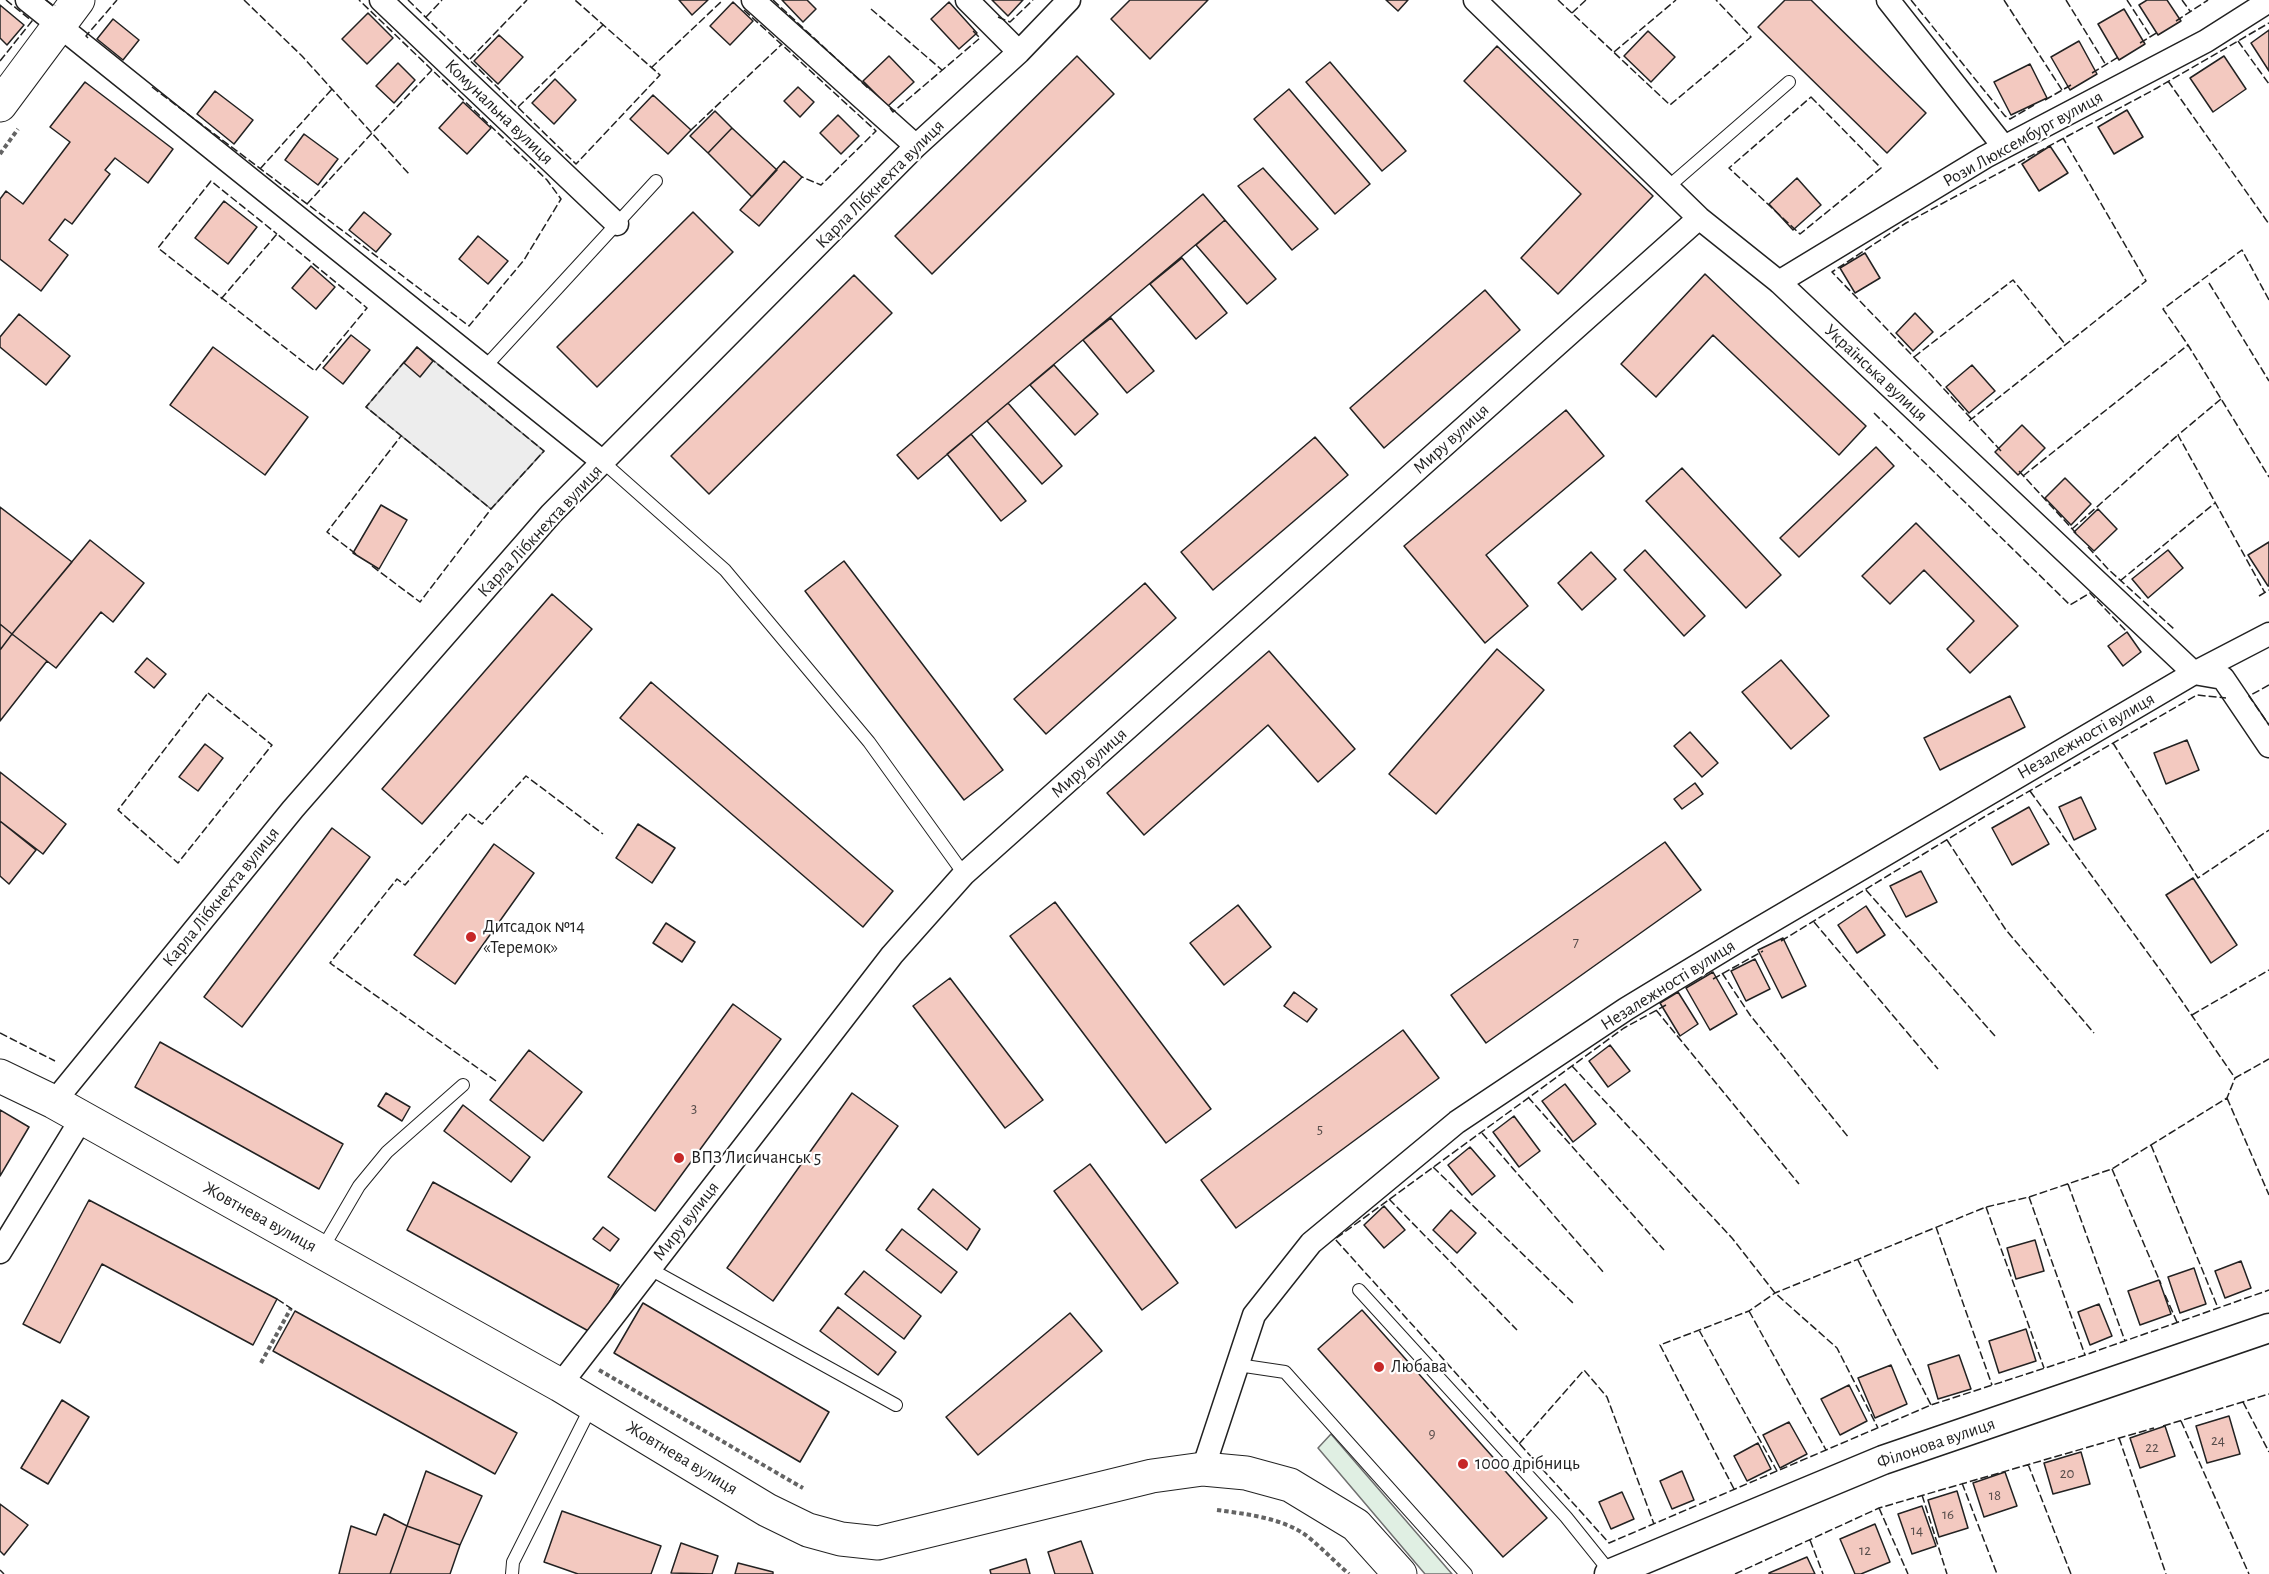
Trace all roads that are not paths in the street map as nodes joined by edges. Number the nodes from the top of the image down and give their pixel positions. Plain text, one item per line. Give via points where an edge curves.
1 (27, 0) edge
2 (78, 0) edge
3 (381, 0) edge
4 (753, 0) edge
5 (968, 0) edge
6 (1069, 0) edge
7 (1475, 0) edge
8 (1888, 0) edge
9 (2269, 1) edge
10 (58, 26) junction
11 (1019, 52) junction
12 (1789, 82) dead end
13 (0, 105) edge
14 (916, 146) junction
15 (2004, 147) junction
16 (656, 180) dead end
17 (1668, 187) junction
18 (1699, 218) junction
19 (616, 224) junction
20 (1779, 282) junction
21 (485, 367) junction
22 (603, 462) junction
23 (2269, 634) edge
24 (2194, 673) junction
25 (2269, 746) edge
26 (964, 874) junction
27 (0, 1076) edge
28 (463, 1085) dead end
29 (68, 1110) junction
30 (320, 1251) junction
31 (0, 1252) edge
32 (650, 1269) junction
33 (1359, 1290) dead end
34 (2269, 1328) edge
35 (1238, 1365) junction
36 (560, 1384) junction
37 (592, 1404) junction
38 (896, 1406) dead end
39 (1203, 1470) junction
40 (512, 1574) edge
41 (1400, 1574) edge
42 (1466, 1574) edge
43 (1610, 1574) edge

1 - 10 street
2 - 10 main road
3 - 19 street, Комунальна вулиця
4 - 14 street
5 - 11 street
6 - 11 street, Карла Лібкнехта вулиця
7 - 17 street, Українська вулиця
8 - 15 street
9 - 15 street, Рози Люксембург вулиця via 2206,41
10 - 13 main road
10 - 21 street
11 - 14 street, Карла Лібкнехта вулиця
12 - 17 lane
14 - 22 street, Карла Лібкнехта вулиця
15 - 20 street, Рози Люксембург вулиця
16 - 19 lane
17 - 18 street, Українська вулиця
18 - 20 street, Українська вулиця
18 - 26 street, Миру вулиця
19 - 21 lane
20 - 24 street, Українська вулиця
21 - 22 street
22 - 26 lane via 725,570 869,742
22 - 29 street, Карла Лібкнехта вулиця via 551,514 293,809
23 - 24 street, Незалежності вулиця
24 - 25 street via 2223,678
24 - 35 street, Незалежності вулиця via 1635,1003 1457,1122 1311,1243 1254,1315
26 - 32 street, Миру вулиця via 892,955
27 - 29 main road, Жовтнева вулиця
28 - 30 lane via 387,1152 359,1186
29 - 30 main road, Жовтнева вулиця
29 - 31 street, Карла Лібкнехта вулиця
30 - 36 main road, Жовтнева вулиця
32 - 36 street, Миру вулиця
32 - 38 lane
33 - 43 lane via 1566,1517
34 - 43 street, Філонова вулиця via 1883,1460
35 - 39 street, Незалежності вулиця
35 - 42 lane via 1285,1372
36 - 37 main road, Жовтнева вулиця
37 - 39 main road, Жовтнева вулиця via 767,1510 808,1530 878,1543 1152,1476
37 - 40 lane via 513,1562
39 - 41 main road, Жовтнева вулиця via 1246,1473 1290,1485 1356,1526

